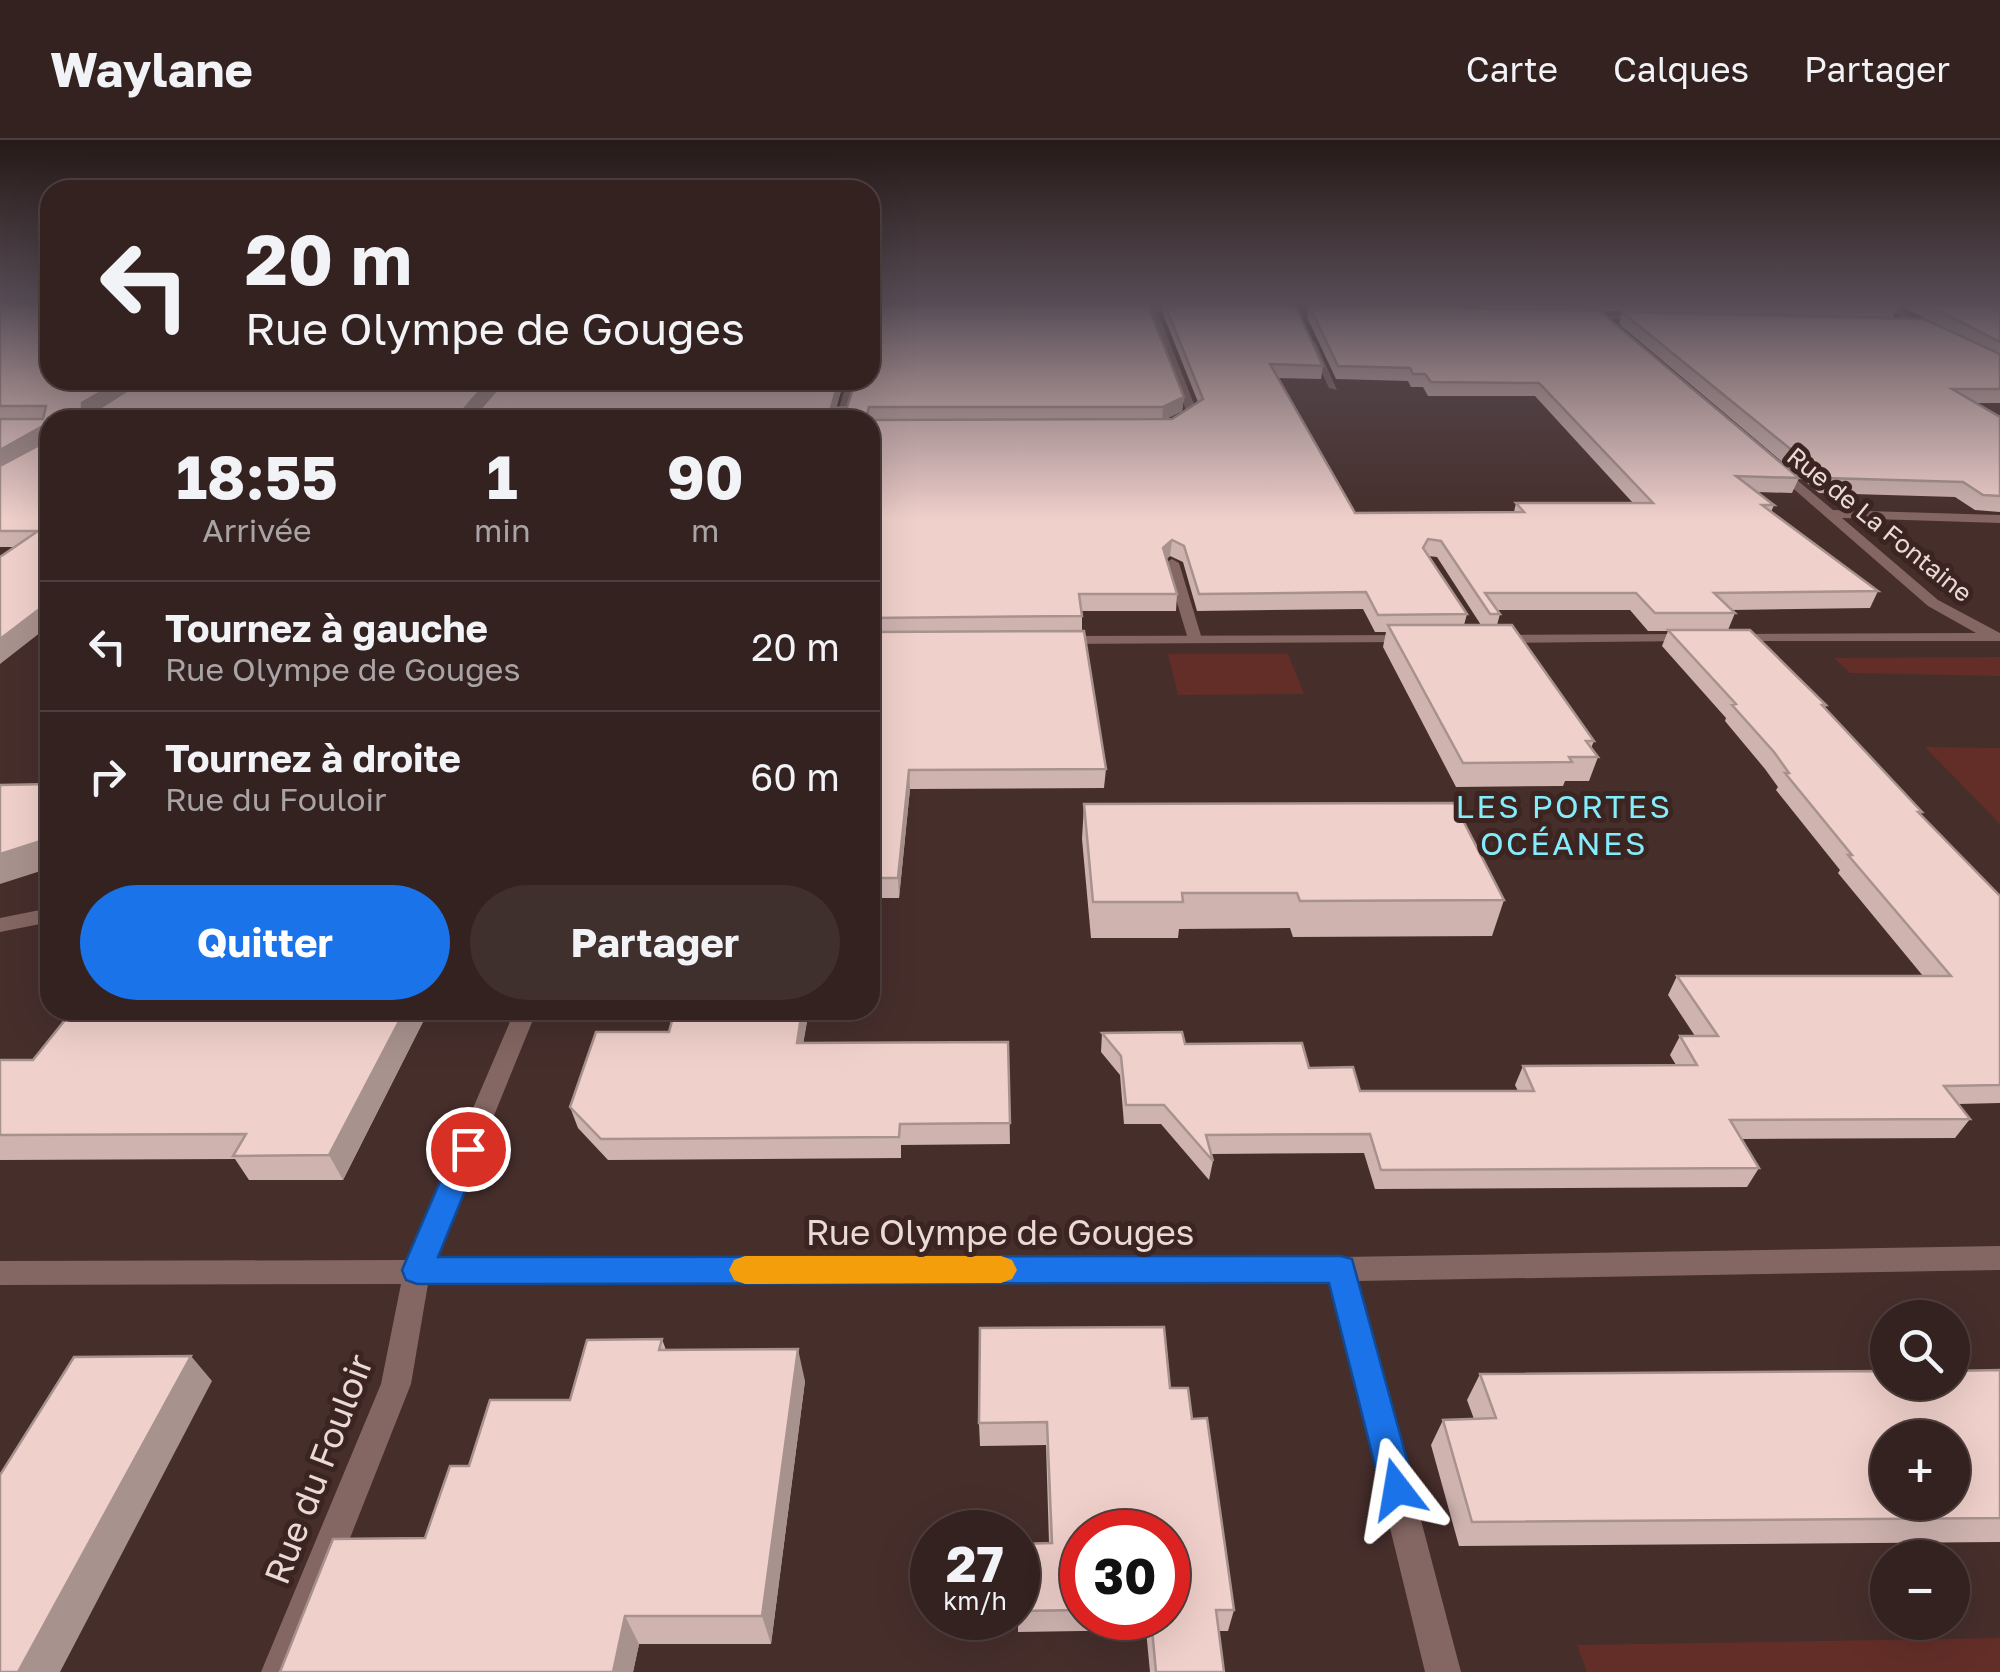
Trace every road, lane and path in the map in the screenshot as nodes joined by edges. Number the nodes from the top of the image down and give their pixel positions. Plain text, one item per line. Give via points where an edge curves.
1 (1178, 376) edge
2 (1328, 376) edge
3 (1334, 388) edge
4 (1166, 428) edge
5 (1758, 453) edge
6 (1830, 514) junction
7 (2000, 518) edge
8 (1172, 562) edge
9 (1998, 637) edge
10 (1195, 639) junction
11 (1039, 640) edge
12 (1422, 640) edge
13 (1478, 640) edge
14 (40, 918) edge
15 (0, 925) edge
16 (522, 1020) edge
17 (2000, 1258) edge
18 (1341, 1269) junction
19 (417, 1270) junction
20 (0, 1272) edge
21 (279, 1672) edge
22 (1443, 1672) edge

1 - 4 street via 1193,414
2 - 3 street
5 - 6 street, Rue de La Fontaine
6 - 7 street
6 - 9 street, Rue de La Fontaine via 1933,603
8 - 10 street
9 - 13 street
10 - 11 street
10 - 12 street
14 - 15 street
16 - 19 street, Rue du Fouloir
17 - 18 street, Rue Olympe de Gouges
18 - 19 street, Rue Olympe de Gouges
18 - 22 street
19 - 20 street, Rue Olympe de Gouges
19 - 21 street, Rue du Fouloir via 396,1384

